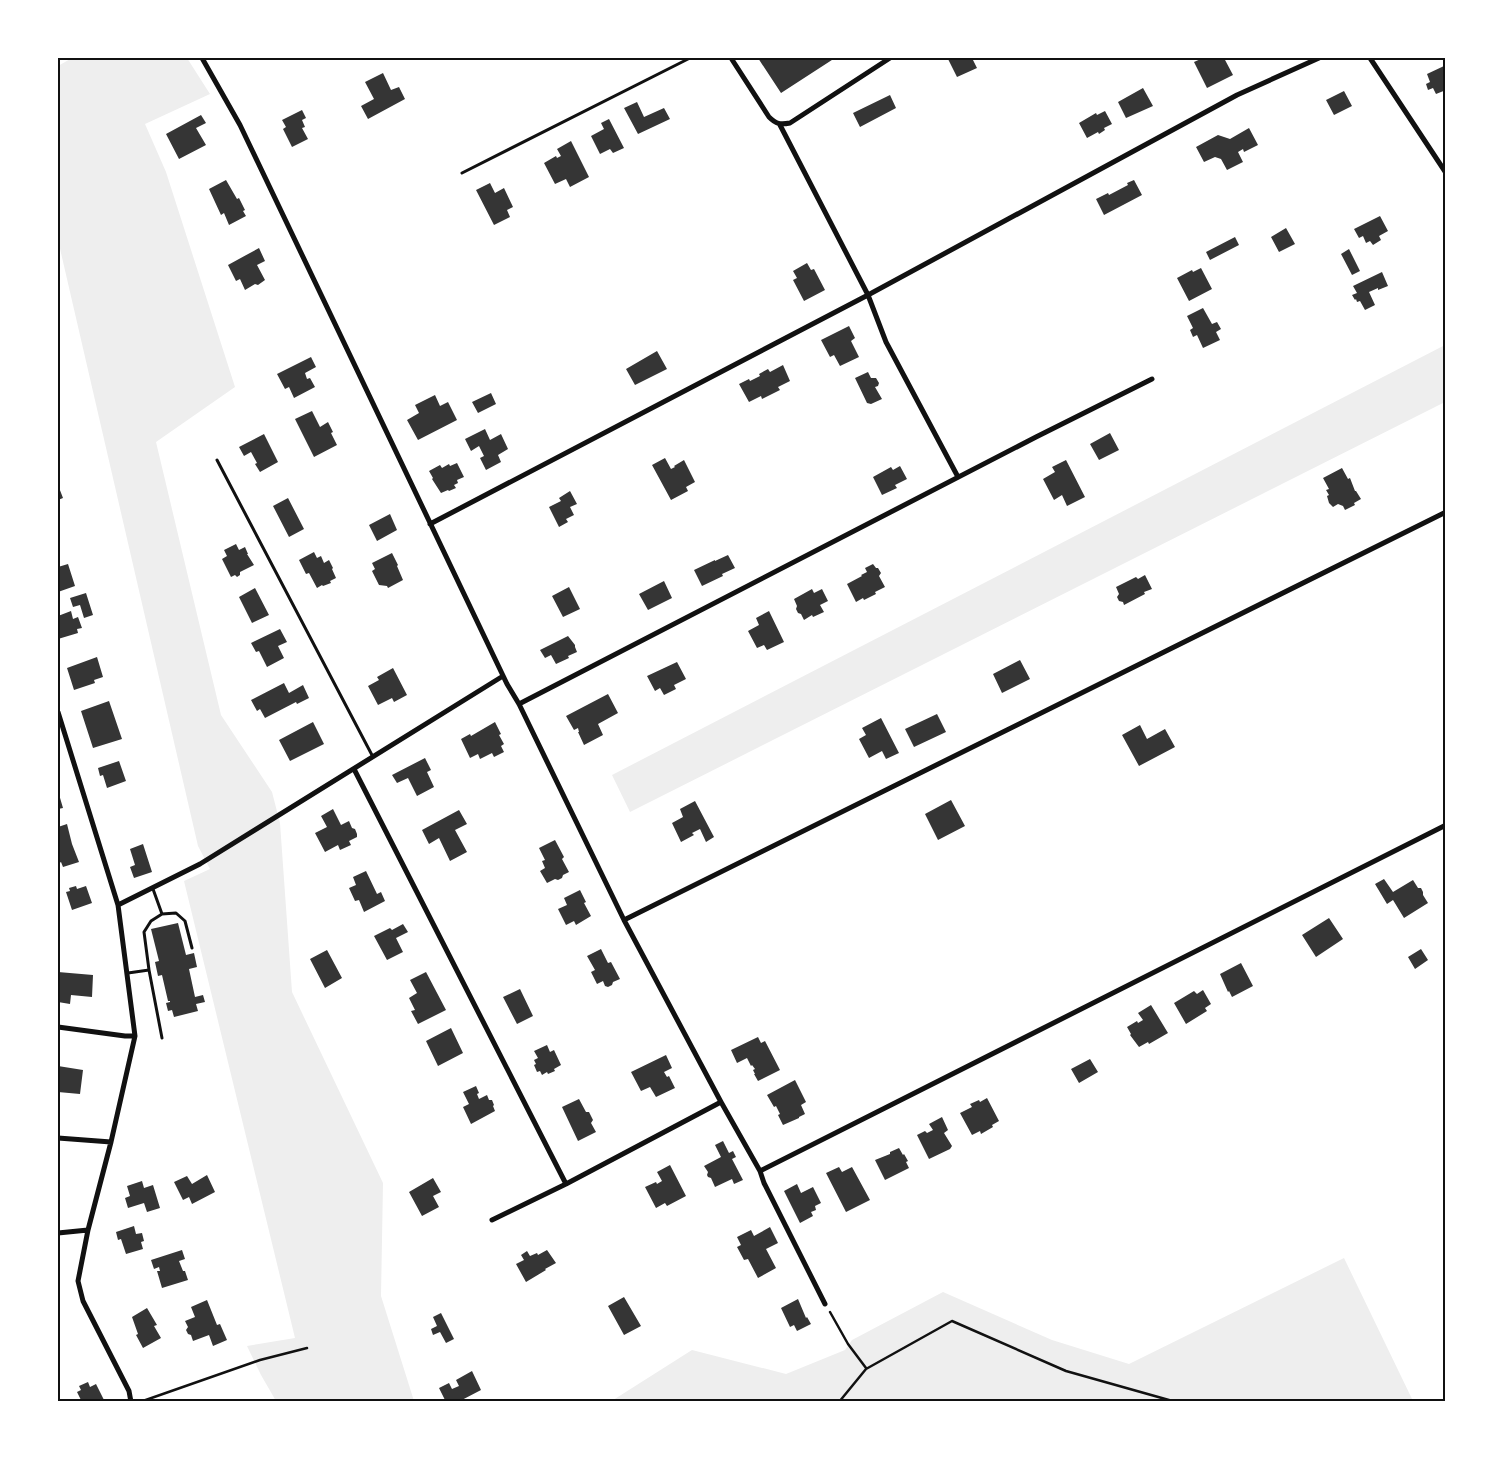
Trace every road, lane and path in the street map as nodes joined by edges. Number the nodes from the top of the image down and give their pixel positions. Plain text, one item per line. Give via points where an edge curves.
1 (202, 58) edge
2 (690, 58) edge
3 (731, 58) edge
4 (890, 58) edge
5 (1319, 58) edge
6 (1370, 58) edge
7 (780, 124) junction
8 (1446, 173) edge
9 (462, 174) dead end
10 (868, 295) junction
11 (1152, 379) dead end
12 (217, 460) dead end
13 (958, 477) junction
14 (1446, 512) edge
15 (430, 524) junction
16 (503, 676) junction
17 (519, 704) junction
18 (58, 712) edge
19 (373, 757) junction
20 (354, 769) junction
21 (1446, 825) edge
22 (153, 889) junction
23 (118, 904) junction
24 (162, 914) junction
25 (624, 920) junction
26 (192, 948) dead end
27 (149, 970) junction
28 (128, 973) junction
29 (58, 1027) edge
30 (135, 1036) junction
31 (162, 1038) dead end
32 (721, 1102) junction
33 (58, 1138) edge
34 (111, 1142) junction
35 (760, 1172) junction
36 (566, 1184) junction
37 (492, 1220) dead end
38 (88, 1230) junction
39 (58, 1234) edge
40 (825, 1304) joint
41 (307, 1348) dead end
42 (866, 1368) junction
43 (131, 1402) edge
44 (140, 1402) edge
45 (839, 1402) edge
46 (1176, 1402) edge

1 - 15 street via 240,124
2 - 9 lane
3 - 7 street via 769,117
4 - 7 street via 790,122
5 - 10 street via 1237,95
6 - 8 street
7 - 10 street
10 - 13 street via 886,342
10 - 15 street
11 - 13 street
12 - 19 lane
13 - 17 street
14 - 25 street
15 - 16 street
16 - 17 street
16 - 19 street
17 - 25 street
18 - 23 street
19 - 20 street
20 - 22 street via 200,864
20 - 36 street
21 - 35 street
22 - 23 street
22 - 24 lane
23 - 28 street
24 - 26 lane via 176,913 186,921
24 - 27 lane via 151,921 144,932
25 - 32 street
27 - 28 lane
27 - 31 lane
28 - 30 street
29 - 30 street
30 - 34 street
32 - 35 street
32 - 36 street
33 - 34 street
34 - 38 street
35 - 40 street
36 - 37 street
38 - 39 street
38 - 43 street via 78,1281 82,1301 129,1391
40 - 42 path
41 - 44 path via 260,1360
42 - 45 path
42 - 46 path via 952,1321 1066,1371

